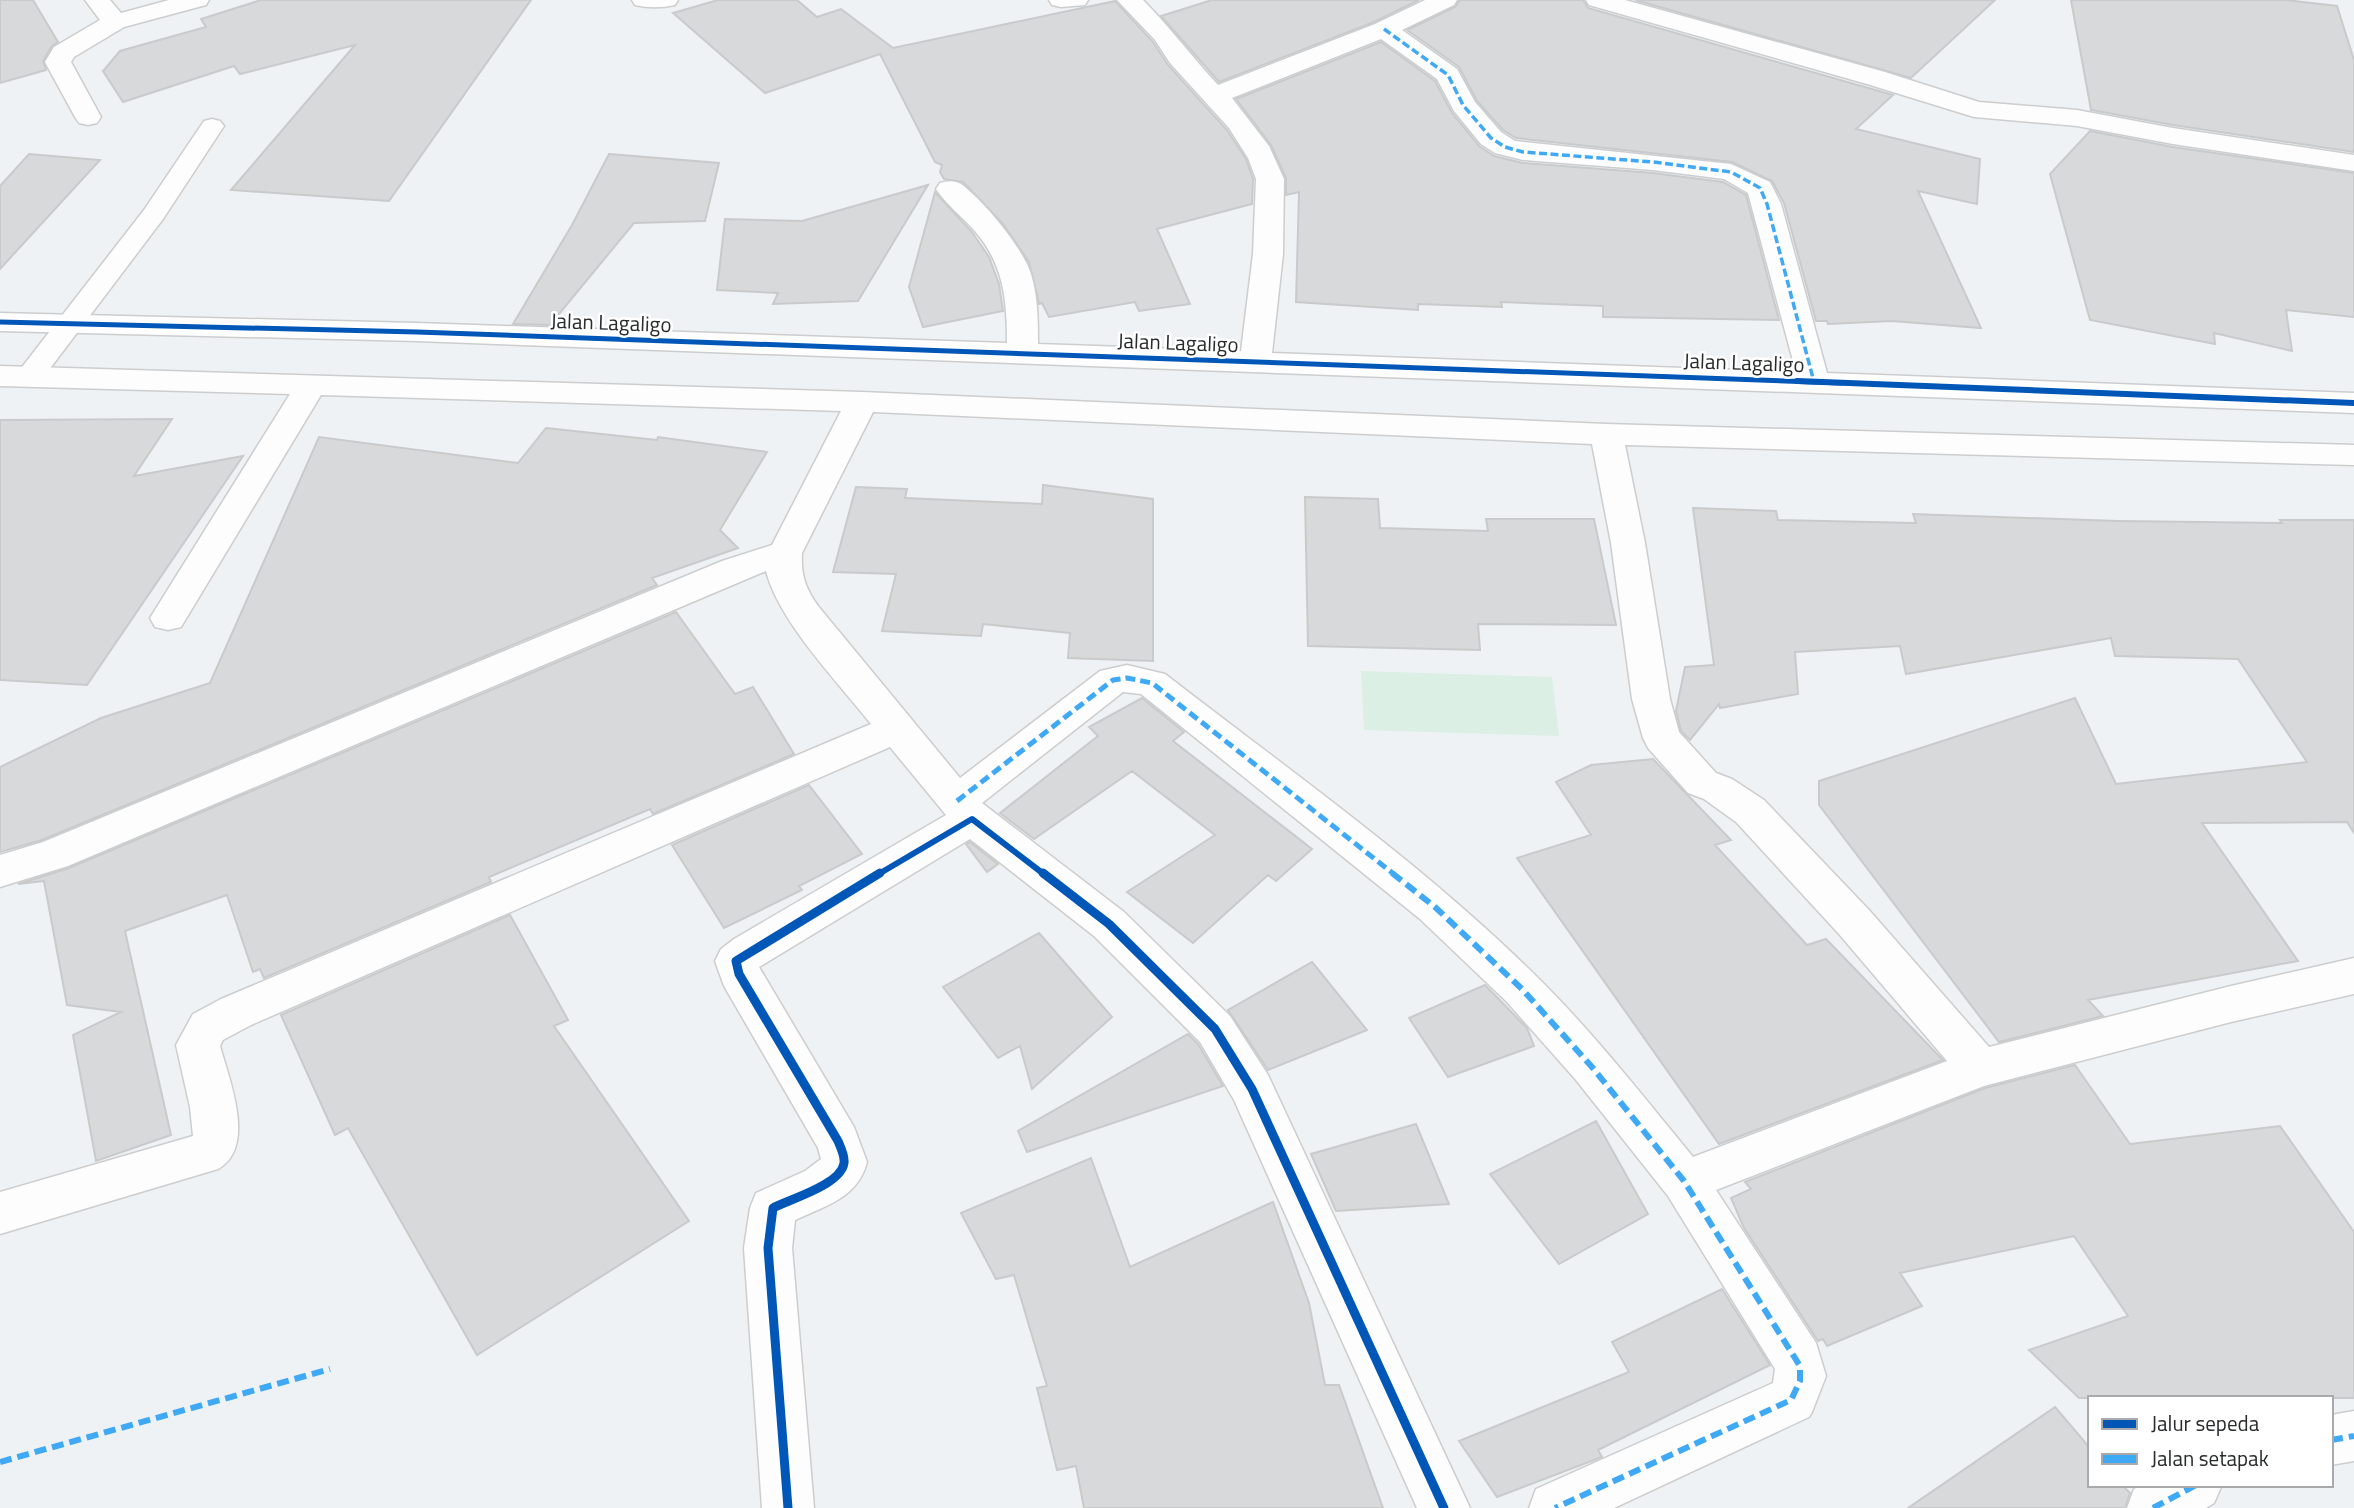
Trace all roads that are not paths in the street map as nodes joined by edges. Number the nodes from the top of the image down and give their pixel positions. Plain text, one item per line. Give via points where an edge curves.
1 (97, 0) edge
2 (197, 0) edge
3 (644, 0) edge
4 (666, 0) edge
5 (1062, 0) edge
6 (1076, 0) edge
7 (1129, 0) edge
8 (1445, 0) edge
9 (1598, 0) edge
10 (115, 22) junction
11 (1384, 29) junction
12 (1214, 96) junction
13 (88, 117) dead end
14 (212, 126) dead end
15 (2354, 163) edge
16 (950, 189) dead end
17 (0, 322) edge
18 (71, 325) junction
19 (977, 353) junction
20 (1023, 354) junction
21 (1255, 363) junction
22 (15, 377) edge
23 (1779, 381) junction
24 (1814, 382) junction
25 (311, 386) junction
26 (862, 402) junction
27 (2354, 403) edge
28 (966, 407) junction
29 (1606, 434) junction
30 (1794, 439) junction
31 (2354, 455) edge
32 (785, 553) junction
33 (168, 618) dead end
34 (896, 729) junction
35 (965, 810) junction
36 (0, 872) edge
37 (2354, 976) edge
38 (1980, 1068) junction
39 (1684, 1181) junction
40 (0, 1213) edge
41 (2354, 1436) edge
42 (2333, 1440) edge
43 (2192, 1487) edge
44 (788, 1508) edge
45 (1444, 1508) edge
46 (1555, 1508) edge
47 (2153, 1508) edge

1 - 10 street
2 - 10 street
3 - 4 street
5 - 6 street
7 - 12 street via 1166,36 1186,67
8 - 11 street
9 - 15 street via 1974,109 2077,118
10 - 13 street via 63,52 58,62
11 - 12 street
11 - 24 street via 1448,75 1462,105 1505,147 1731,173 1760,188
12 - 21 street via 1237,121 1268,169 1270,180 1268,254
14 - 18 lane via 154,214
16 - 20 street via 1012,263 1020,295
17 - 18 street, Jalan Lagaligo
18 - 19 street, Jalan Lagaligo via 417,332
18 - 22 lane
19 - 20 street, Jalan Lagaligo
19 - 28 street
20 - 21 street, Jalan Lagaligo
21 - 23 street, Jalan Lagaligo
22 - 25 street
23 - 24 street, Jalan Lagaligo
23 - 30 street
24 - 27 street, Jalan Lagaligo
25 - 26 street
25 - 33 street
26 - 28 street
26 - 32 street
28 - 29 street
29 - 30 street
29 - 38 street via 1661,738 1702,783 1750,811
30 - 31 street
32 - 34 street via 789,591
32 - 36 street via 734,569 65,850
34 - 35 street
34 - 40 street via 208,1027 198,1045 215,1124 212,1148 190,1159
35 - 39 street via 1113,680 1152,683 1436,907 1531,999
35 - 44 street via 736,961 739,974 844,1158 842,1169 833,1178 773,1208 770,1214 768,1248
35 - 45 street via 1109,924 1215,1029 1252,1089
37 - 38 street
38 - 39 street
39 - 46 street via 1797,1360 1803,1375 1800,1386 1791,1400
41 - 42 street
43 - 47 street

